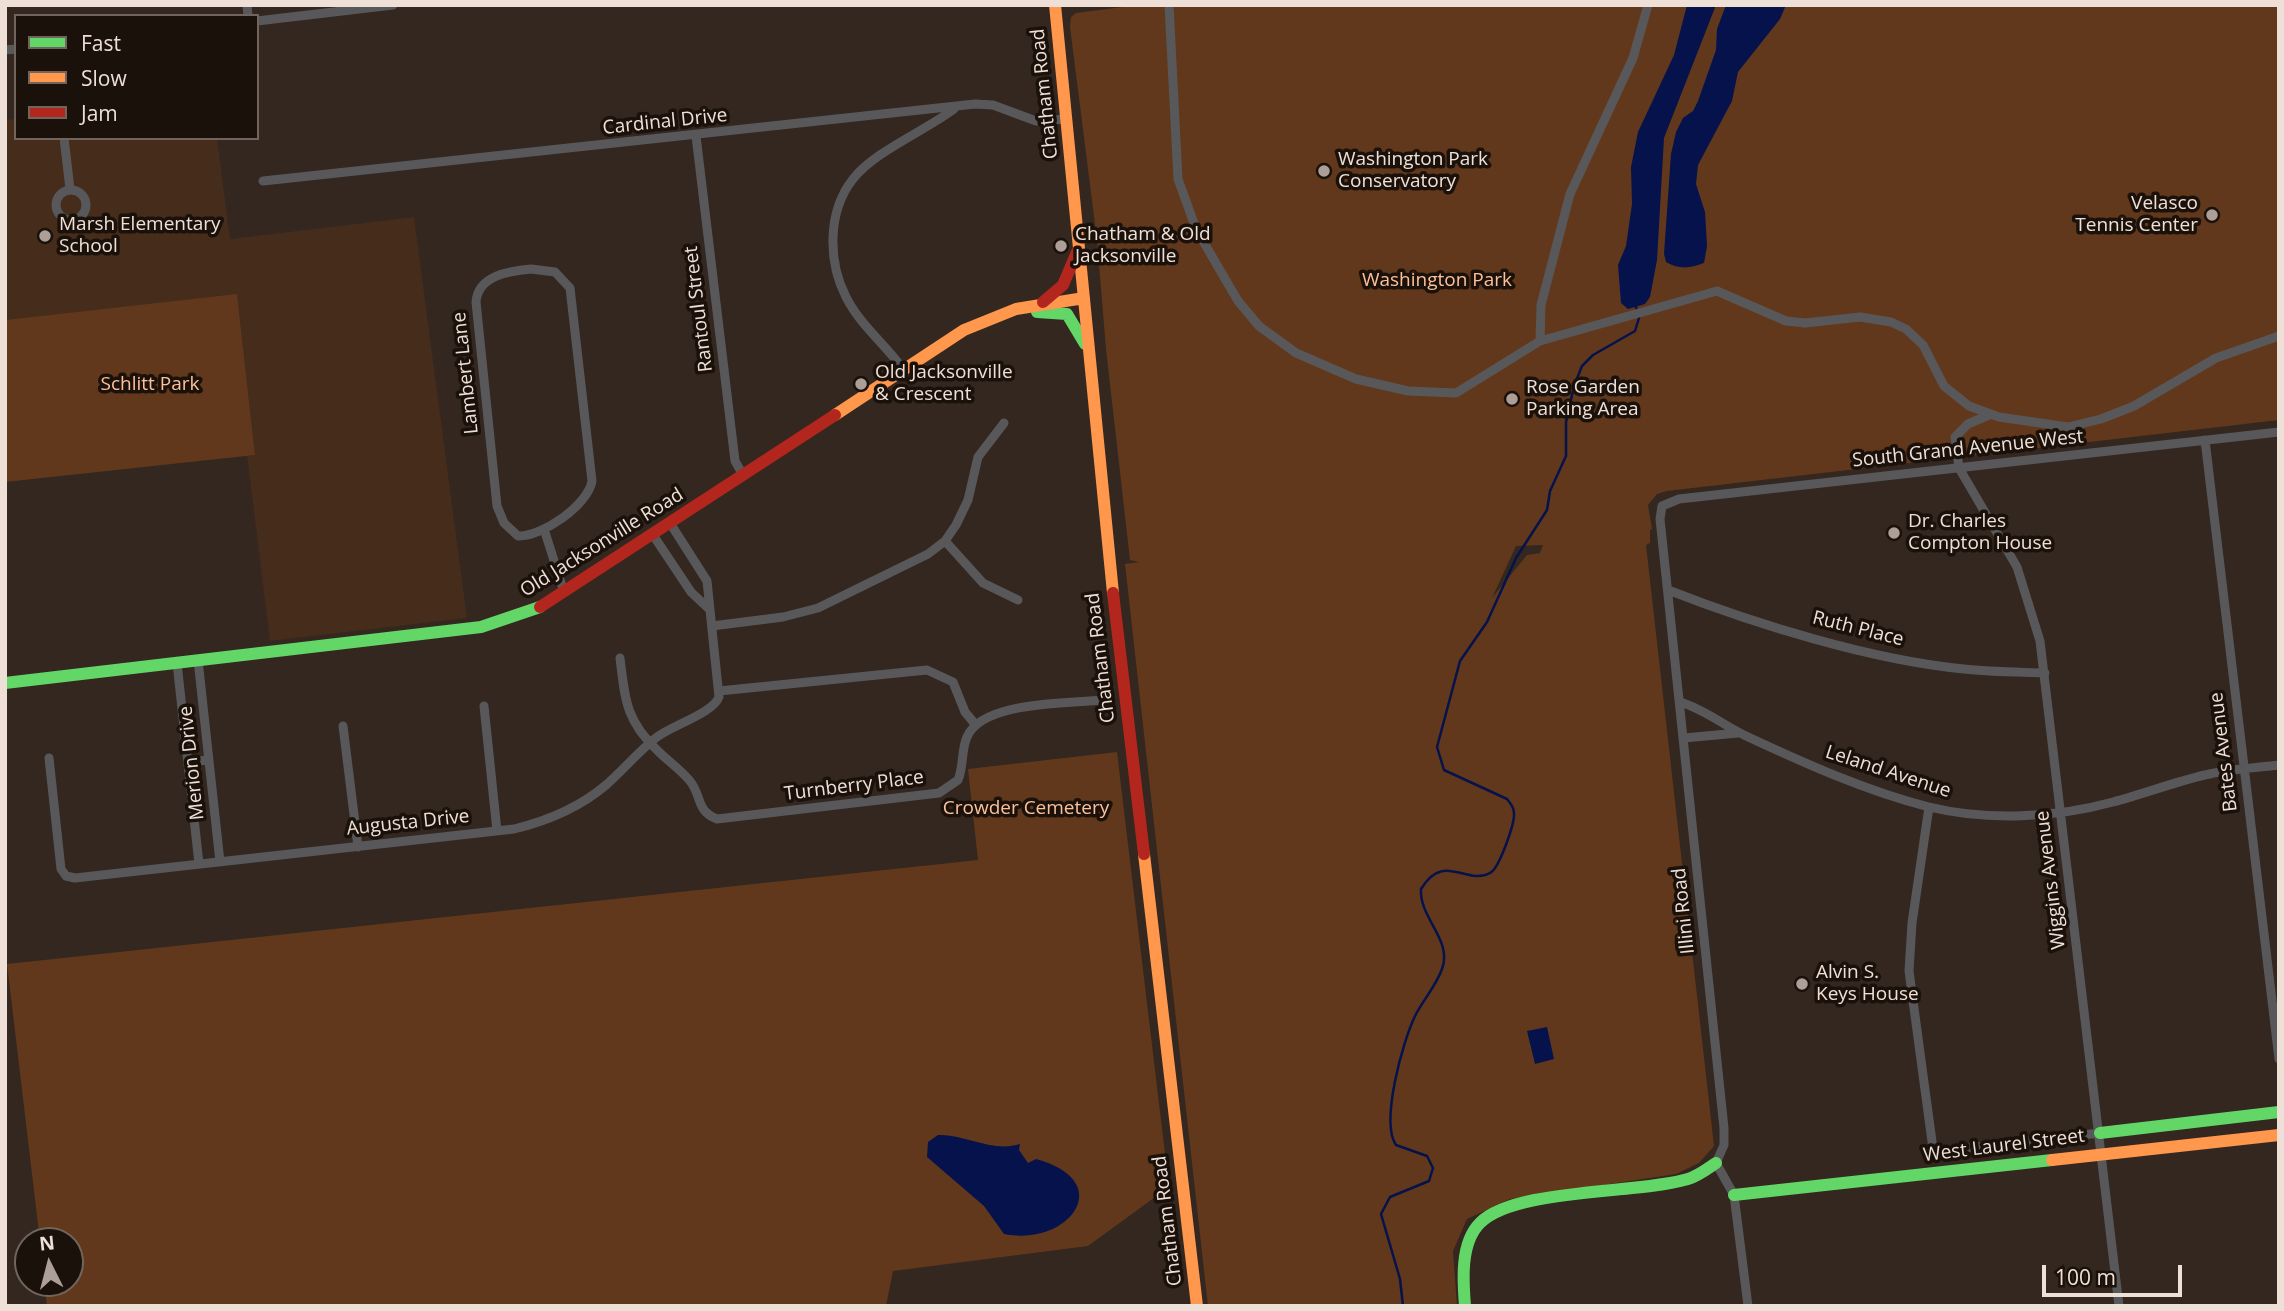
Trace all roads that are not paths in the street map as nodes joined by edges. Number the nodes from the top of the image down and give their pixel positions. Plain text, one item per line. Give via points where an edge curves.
1 (393, 5) edge
2 (1055, 5) edge
3 (1169, 5) edge
4 (1647, 5) edge
5 (259, 21) edge
6 (956, 108) junction
7 (1067, 118) junction
8 (696, 136) junction
9 (64, 140) edge
10 (263, 181) dead end
11 (70, 189) dead end
12 (1079, 245) junction
13 (1084, 298) junction
14 (1041, 304) junction
15 (985, 320) junction
16 (2279, 336) edge
17 (1540, 341) junction
18 (1089, 354) junction
19 (903, 369) junction
20 (1989, 415) junction
21 (1004, 423) dead end
22 (2279, 432) edge
23 (2205, 440) junction
24 (1959, 468) junction
25 (743, 475) junction
26 (1662, 506) joint
27 (670, 523) junction
28 (544, 529) junction
29 (653, 535) junction
30 (945, 541) junction
31 (1668, 590) junction
32 (564, 592) junction
33 (1018, 600) dead end
34 (708, 608) junction
35 (712, 626) junction
36 (620, 658) dead end
37 (198, 660) junction
38 (177, 663) junction
39 (2045, 673) junction
40 (5, 682) edge
41 (719, 691) junction
42 (1102, 700) dead end
43 (1680, 702) junction
44 (484, 705) dead end
45 (975, 724) junction
46 (344, 726) dead end
47 (1739, 733) junction
48 (1684, 738) junction
49 (650, 744) junction
50 (49, 758) dead end
51 (209, 760) junction
52 (188, 762) junction
53 (2279, 765) edge
54 (2245, 769) junction
55 (1929, 807) junction
56 (2060, 812) junction
57 (497, 831) junction
58 (358, 846) junction
59 (220, 862) junction
60 (199, 864) junction
61 (2279, 1059) edge
62 (2279, 1112) edge
63 (2099, 1133) junction
64 (2279, 1135) edge
65 (2102, 1154) junction
66 (1716, 1163) junction
67 (1734, 1195) junction
68 (1197, 1306) edge
69 (1465, 1306) edge
70 (1748, 1306) edge
71 (2119, 1306) edge

1 - 5 street
2 - 7 street, Chatham Road
3 - 17 street via 1180,190 1210,254 1241,306 1259,326 1282,345 1337,373 1445,395 1472,385
4 - 17 street via 1633,58 1570,194 1543,295
6 - 7 street, Cardinal Drive via 985,104 1037,121
6 - 8 street, Cardinal Drive
6 - 19 street via 852,180 832,234 846,298
7 - 12 street, Chatham Road
8 - 10 street, Cardinal Drive
8 - 25 street, Rantoul Street via 735,461
9 - 11 street
12 - 13 street, Chatham Road
12 - 14 street via 1067,279
13 - 14 street, Old Jacksonville Road
13 - 18 street, Chatham Road
14 - 15 street, Old Jacksonville Road
15 - 18 street via 1061,312 1077,328
15 - 19 street, Old Jacksonville Road
16 - 20 street via 2228,352 2134,406 2079,426 2049,427
17 - 20 street via 1717,291 1786,320 1805,323 1860,317 1891,322 1923,345 1951,393
18 - 68 street, Chatham Road
19 - 25 street, Old Jacksonville Road
20 - 24 street via 1968,424 1955,438
21 - 30 street via 978,457 964,512
22 - 23 street, South Grand Avenue West
23 - 24 street, South Grand Avenue West
23 - 54 street, Bates Avenue
24 - 26 street, South Grand Avenue West via 1679,499
24 - 39 street, Wiggins Avenue via 2017,567 2034,615
25 - 27 street, Old Jacksonville Road
26 - 31 street, Illini Road
27 - 29 street, Old Jacksonville Road
27 - 34 street via 708,581
28 - 28 street, Lambert Lane via 587,497 592,481 570,288 555,272 531,269 501,273 488,280 476,302 500,515 518,536 530,537
28 - 32 street
29 - 32 street, Old Jacksonville Road
29 - 34 street via 691,592
30 - 33 street via 983,583
30 - 35 street via 818,608
31 - 39 street, Ruth Place via 1901,659 1963,669
31 - 43 street, Illini Road
32 - 37 street, Old Jacksonville Road via 529,613 481,627
34 - 35 street
35 - 41 street
36 - 49 street via 625,705
37 - 38 street, Old Jacksonville Road
37 - 51 street, Merion Drive
38 - 40 street, Old Jacksonville Road
38 - 52 street, Merion Drive
39 - 56 street, Wiggins Avenue
41 - 45 street via 927,670 953,682
41 - 49 street, Augusta Drive via 717,703
42 - 45 street via 1004,711
43 - 47 street, Leland Avenue
43 - 48 street, Illini Road
44 - 57 street
45 - 49 street, Turnberry Place via 966,738 958,780 939,793 717,819 705,812 691,783
46 - 58 street
47 - 48 street
47 - 55 street, Leland Avenue via 1847,780
48 - 66 street, Illini Road via 1724,1128 1724,1145
49 - 57 street, Augusta Drive via 573,808 531,825
50 - 60 street, Augusta Drive via 64,879
51 - 52 street
51 - 59 street, Merion Drive
52 - 60 street, Merion Drive
53 - 54 street, Leland Avenue
54 - 56 street, Leland Avenue
54 - 61 street, Bates Avenue
55 - 56 street, Leland Avenue via 1994,816
55 - 63 street, West Laurel Street via 1909,971 1933,1149
56 - 63 street, Wiggins Avenue
57 - 58 street, Augusta Drive
58 - 59 street, Augusta Drive
59 - 60 street, Augusta Drive
62 - 63 street, West Laurel Street
63 - 65 street, Wiggins Avenue
64 - 65 street, West Laurel Street
65 - 67 street, West Laurel Street
65 - 71 street, Wiggins Avenue
66 - 67 street
66 - 69 street via 1688,1179 1517,1206 1489,1215 1469,1241
67 - 70 street

